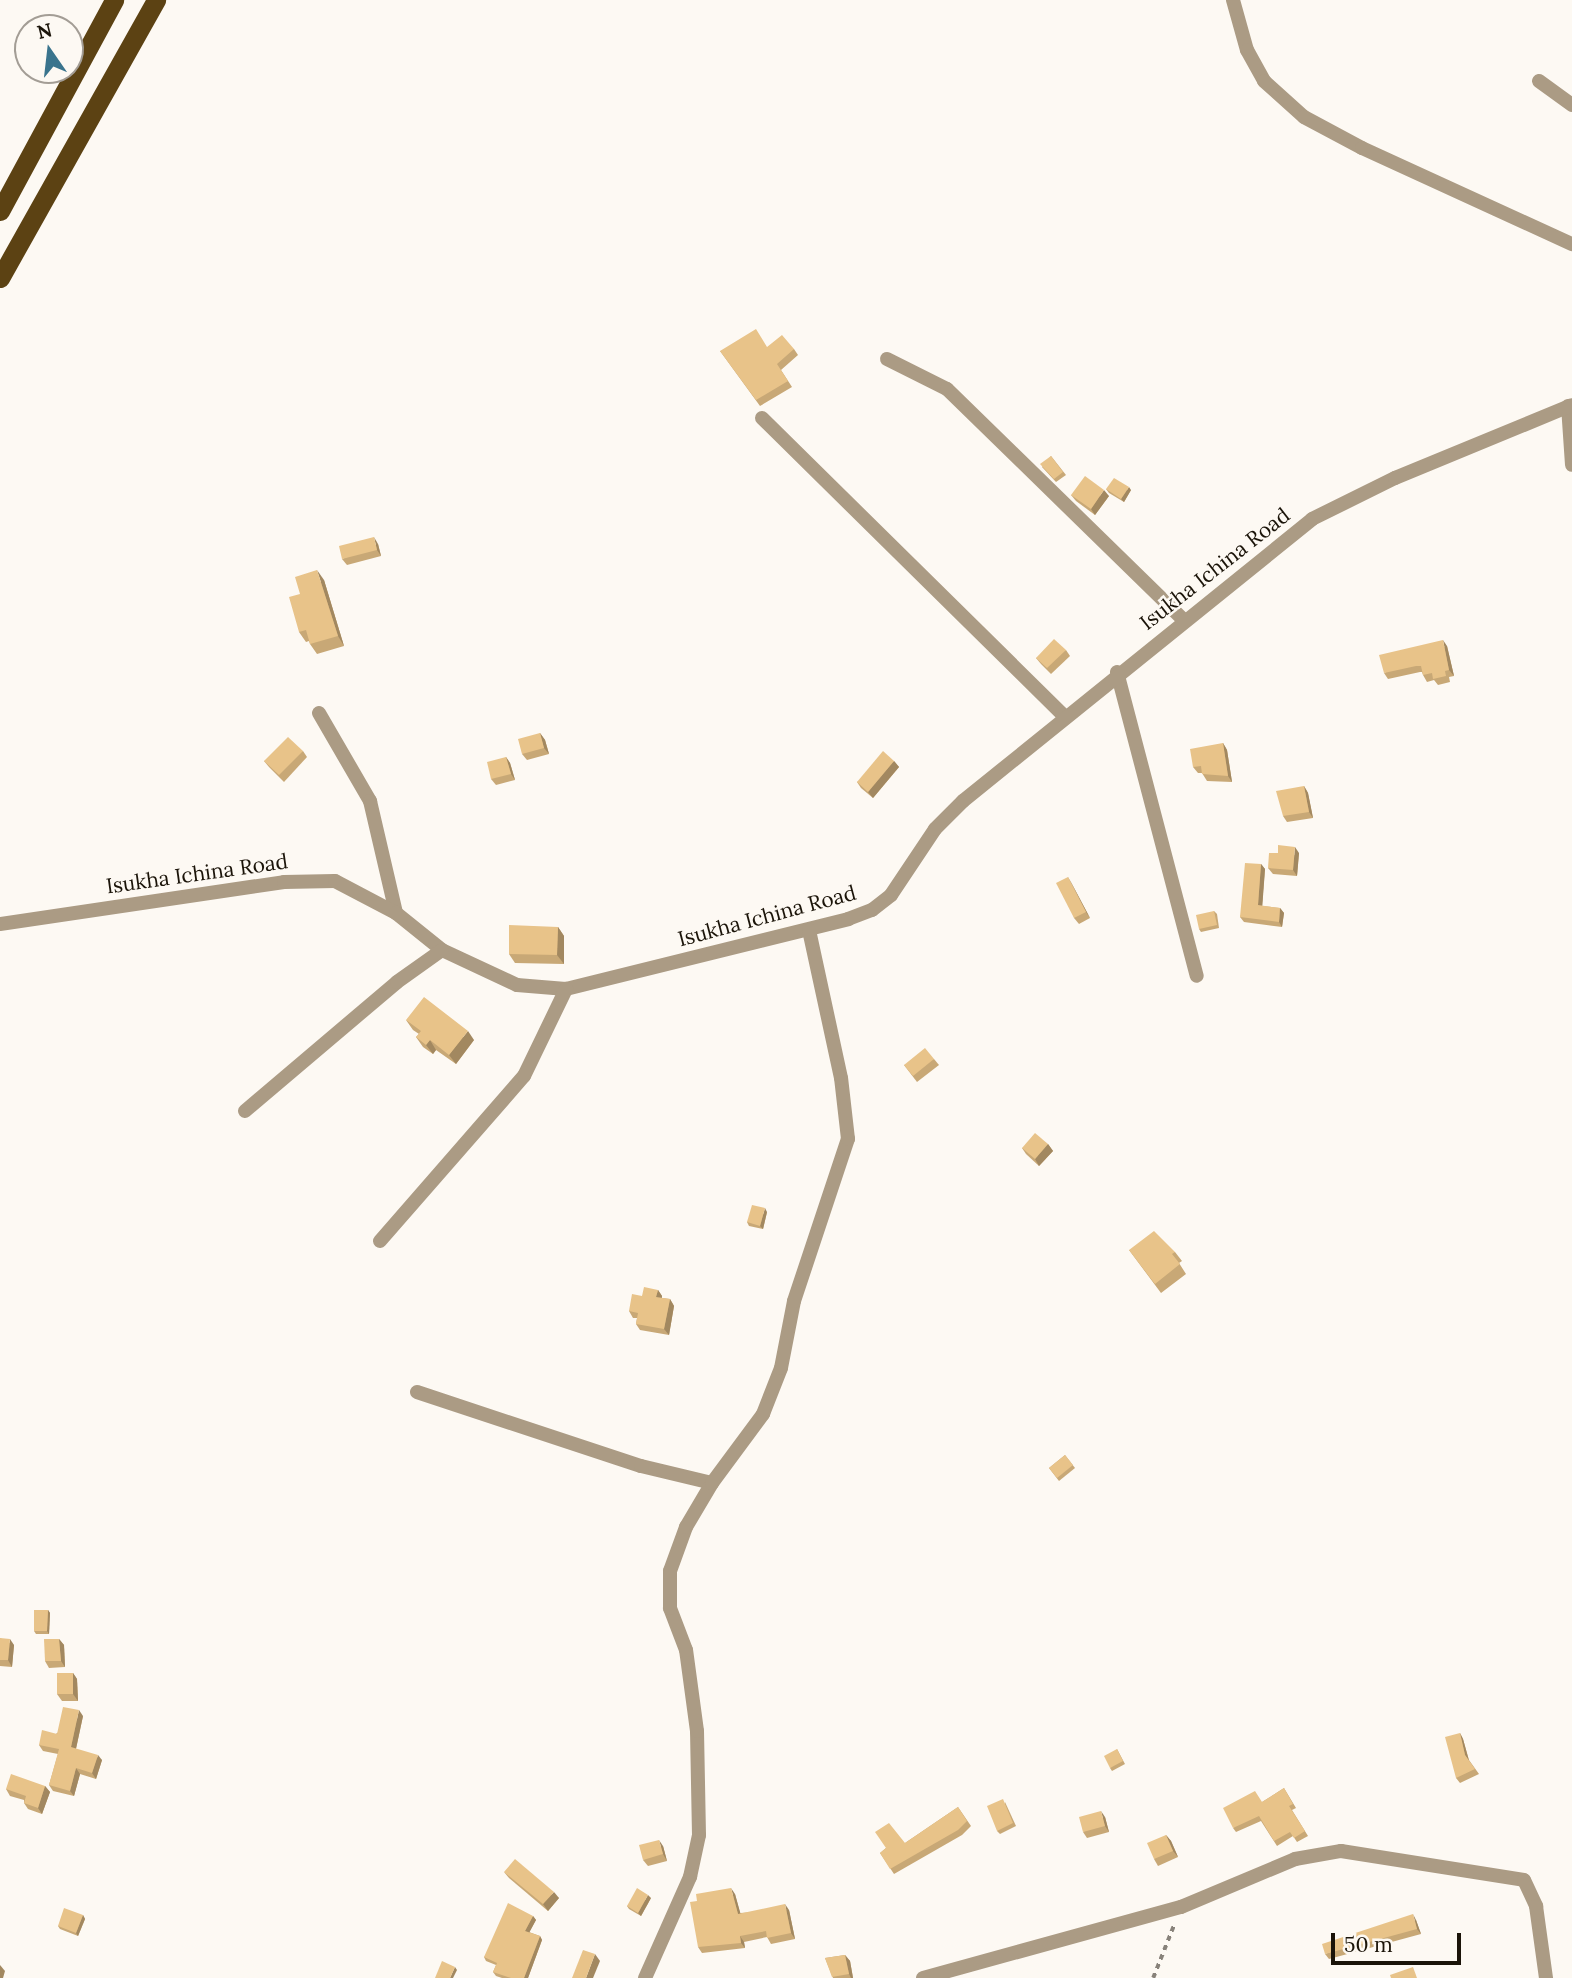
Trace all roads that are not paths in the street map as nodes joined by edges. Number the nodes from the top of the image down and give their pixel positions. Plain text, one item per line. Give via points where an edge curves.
1 (114, 0) edge
2 (156, 0) edge
3 (1233, 0) edge
4 (1539, 81) dead end
5 (1572, 105) edge
6 (0, 211) edge
7 (1572, 244) edge
8 (0, 278) edge
9 (887, 359) dead end
10 (1570, 405) edge
11 (761, 418) dead end
12 (1572, 465) edge
13 (1184, 620) junction
14 (1118, 672) junction
15 (319, 713) dead end
16 (1064, 716) junction
17 (396, 913) junction
18 (0, 924) edge
19 (809, 930) junction
20 (442, 950) junction
21 (1197, 976) dead end
22 (566, 989) junction
23 (245, 1111) dead end
24 (380, 1241) dead end
25 (417, 1392) dead end
26 (712, 1483) junction
27 (645, 1978) edge
28 (923, 1978) edge
29 (1546, 1978) edge

1 - 6 highway
2 - 8 highway
3 - 7 street via 1247,50 1264,80 1304,117
4 - 5 street
9 - 13 street via 947,390
10 - 12 street
10 - 13 street, Isukha Ichina Road via 1395,478 1312,519
11 - 16 street
13 - 14 street, Isukha Ichina Road
14 - 16 street, Isukha Ichina Road
14 - 21 street
15 - 17 street via 370,801
16 - 19 street, Isukha Ichina Road via 934,829 891,895 872,910
17 - 18 street, Isukha Ichina Road via 356,889 312,879
17 - 20 street, Isukha Ichina Road
19 - 22 street, Isukha Ichina Road
19 - 26 street via 841,1078 848,1139 794,1301 777,1380 763,1414
20 - 22 street, Isukha Ichina Road via 517,985
20 - 23 street via 397,982
22 - 24 street via 524,1076
25 - 26 street via 641,1466
26 - 27 street via 686,1527 667,1587 685,1650 697,1731 699,1835 690,1877
28 - 29 street via 1181,1907 1295,1859 1341,1851 1524,1880 1536,1906

